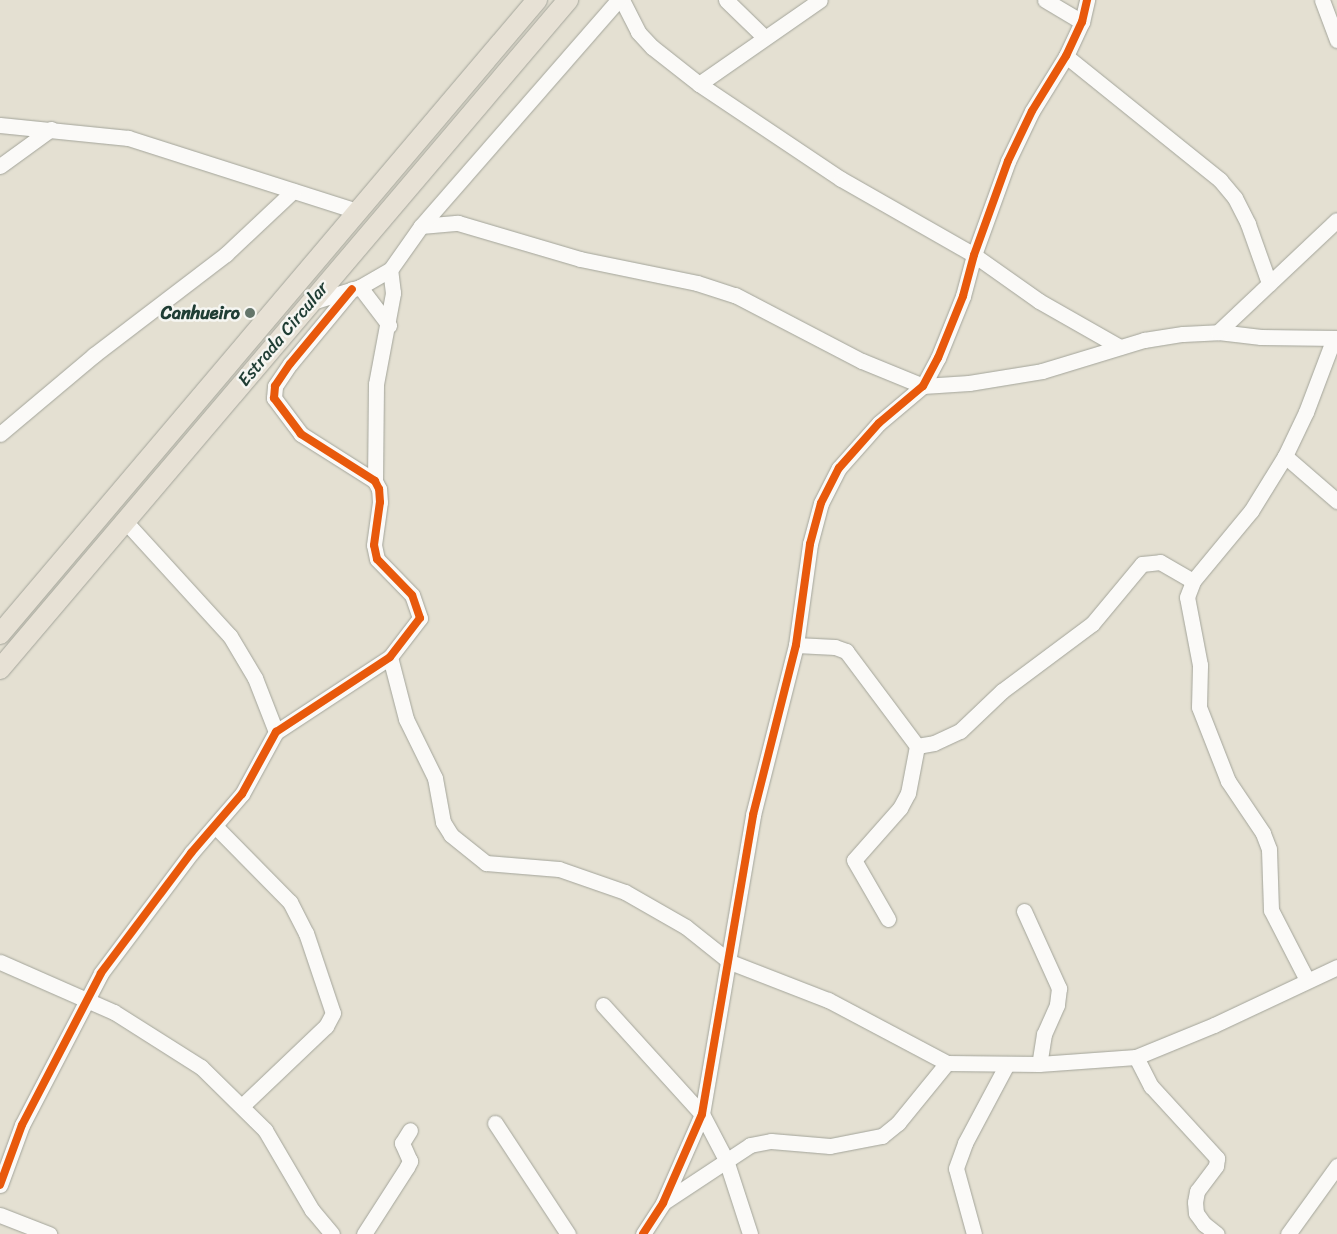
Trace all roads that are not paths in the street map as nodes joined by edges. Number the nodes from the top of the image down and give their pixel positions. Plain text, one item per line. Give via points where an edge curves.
1 (537, 0) edge
2 (568, 0) edge
3 (618, 0) edge
4 (622, 0) edge
5 (726, 0) edge
6 (820, 0) edge
7 (1045, 0) edge
8 (1087, 0) edge
9 (1322, 0) edge
10 (1082, 22) junction
11 (764, 37) junction
12 (1337, 40) edge
13 (1066, 56) junction
14 (699, 84) junction
15 (0, 125) edge
16 (51, 129) junction
17 (0, 166) edge
18 (294, 191) junction
19 (445, 199) junction
20 (357, 210) junction
21 (1337, 220) edge
22 (458, 223) junction
23 (421, 226) junction
24 (974, 255) junction
25 (390, 270) junction
26 (1269, 283) junction
27 (356, 288) junction
28 (312, 302) junction
29 (388, 325) junction
30 (1218, 332) junction
31 (1336, 338) edge
32 (1120, 347) junction
33 (923, 386) junction
34 (2, 429) edge
35 (1285, 456) junction
36 (375, 481) junction
37 (1337, 501) edge
38 (124, 520) junction
39 (1193, 581) junction
40 (0, 634) edge
41 (796, 644) junction
42 (390, 657) junction
43 (0, 669) edge
44 (276, 732) junction
45 (917, 746) junction
46 (215, 826) junction
47 (1024, 911) dead end
48 (888, 919) dead end
49 (0, 962) edge
50 (730, 962) junction
51 (1337, 967) edge
52 (1307, 980) junction
53 (86, 1000) junction
54 (603, 1005) dead end
55 (1136, 1057) junction
56 (946, 1063) junction
57 (1007, 1064) junction
58 (1039, 1064) junction
59 (243, 1105) junction
60 (702, 1114) junction
61 (495, 1123) dead end
62 (410, 1130) dead end
63 (726, 1160) junction
64 (1337, 1166) edge
65 (0, 1185) edge
66 (663, 1203) junction
67 (0, 1215) edge
68 (49, 1234) edge
69 (332, 1234) edge
70 (364, 1234) edge
71 (568, 1234) edge
72 (643, 1234) edge
73 (750, 1234) edge
74 (974, 1234) edge
75 (1217, 1234) edge
76 (1288, 1234) edge

1 - 20 main road, Estrada Circular
2 - 28 main road, Estrada Circular
3 - 19 street
4 - 14 street via 638,32
5 - 11 street
6 - 11 street
7 - 10 street
8 - 10 street
9 - 12 street
10 - 13 street
11 - 14 street
13 - 24 street via 1032,111 1008,161
13 - 26 street via 1220,180 1235,198 1248,224
14 - 24 street via 842,179
15 - 16 street
16 - 17 street
16 - 18 street via 128,138
18 - 20 street
18 - 34 street via 226,254
19 - 22 street
19 - 23 street
20 - 40 main road, Estrada Circular
21 - 26 street
22 - 23 street
22 - 33 street via 580,259 697,283 735,295 862,361
23 - 25 street
24 - 32 street via 1040,301
24 - 33 street via 963,296
25 - 27 street
25 - 29 street via 393,293
26 - 30 street
27 - 28 street
27 - 29 street
27 - 36 street via 290,364 275,386 274,398 301,434
28 - 38 main road, Estrada Circular
29 - 36 street via 376,384
30 - 31 street via 1261,337
30 - 32 street via 1183,334
31 - 35 street
32 - 33 street via 1042,370 969,383
33 - 41 street via 879,423 839,468 820,503 810,544
35 - 37 street
35 - 39 street via 1251,511
36 - 42 street via 380,502 374,544 377,559 412,595 420,618
38 - 43 main road, Estrada Circular
38 - 44 street via 230,636 255,678
39 - 45 street via 1160,562 1142,564 1092,624 1002,691 960,731 934,743
39 - 52 street via 1187,597 1200,665 1199,707 1228,782 1263,833 1269,848 1271,910
41 - 45 street via 846,651
41 - 50 street via 754,815
42 - 44 street
42 - 50 street via 406,719 435,778 443,822 451,836 486,863 559,869 625,892 686,927
44 - 46 street via 242,794
45 - 48 street via 908,793 900,808 854,860
46 - 53 street via 141,918
46 - 59 street via 290,902 315,956 333,1013 326,1026
47 - 58 street via 1059,988 1057,1005 1044,1034
49 - 53 street
50 - 56 street via 828,1000
50 - 60 street
51 - 52 street
52 - 55 street via 1214,1026
53 - 59 street via 149,1032 179,1052
53 - 65 street via 22,1125
54 - 60 street
55 - 58 street
55 - 75 street via 1152,1086 1217,1158 1216,1166 1197,1191 1195,1202 1196,1213
56 - 57 street
56 - 63 street via 898,1123 882,1136 830,1146 771,1141 750,1146
57 - 58 street
57 - 74 street via 964,1143 956,1168
59 - 69 street via 264,1130 312,1210
60 - 63 street
60 - 66 street
61 - 71 street
62 - 70 street via 402,1143 410,1161
63 - 66 street
63 - 73 street
64 - 76 street
66 - 72 street
67 - 68 street

